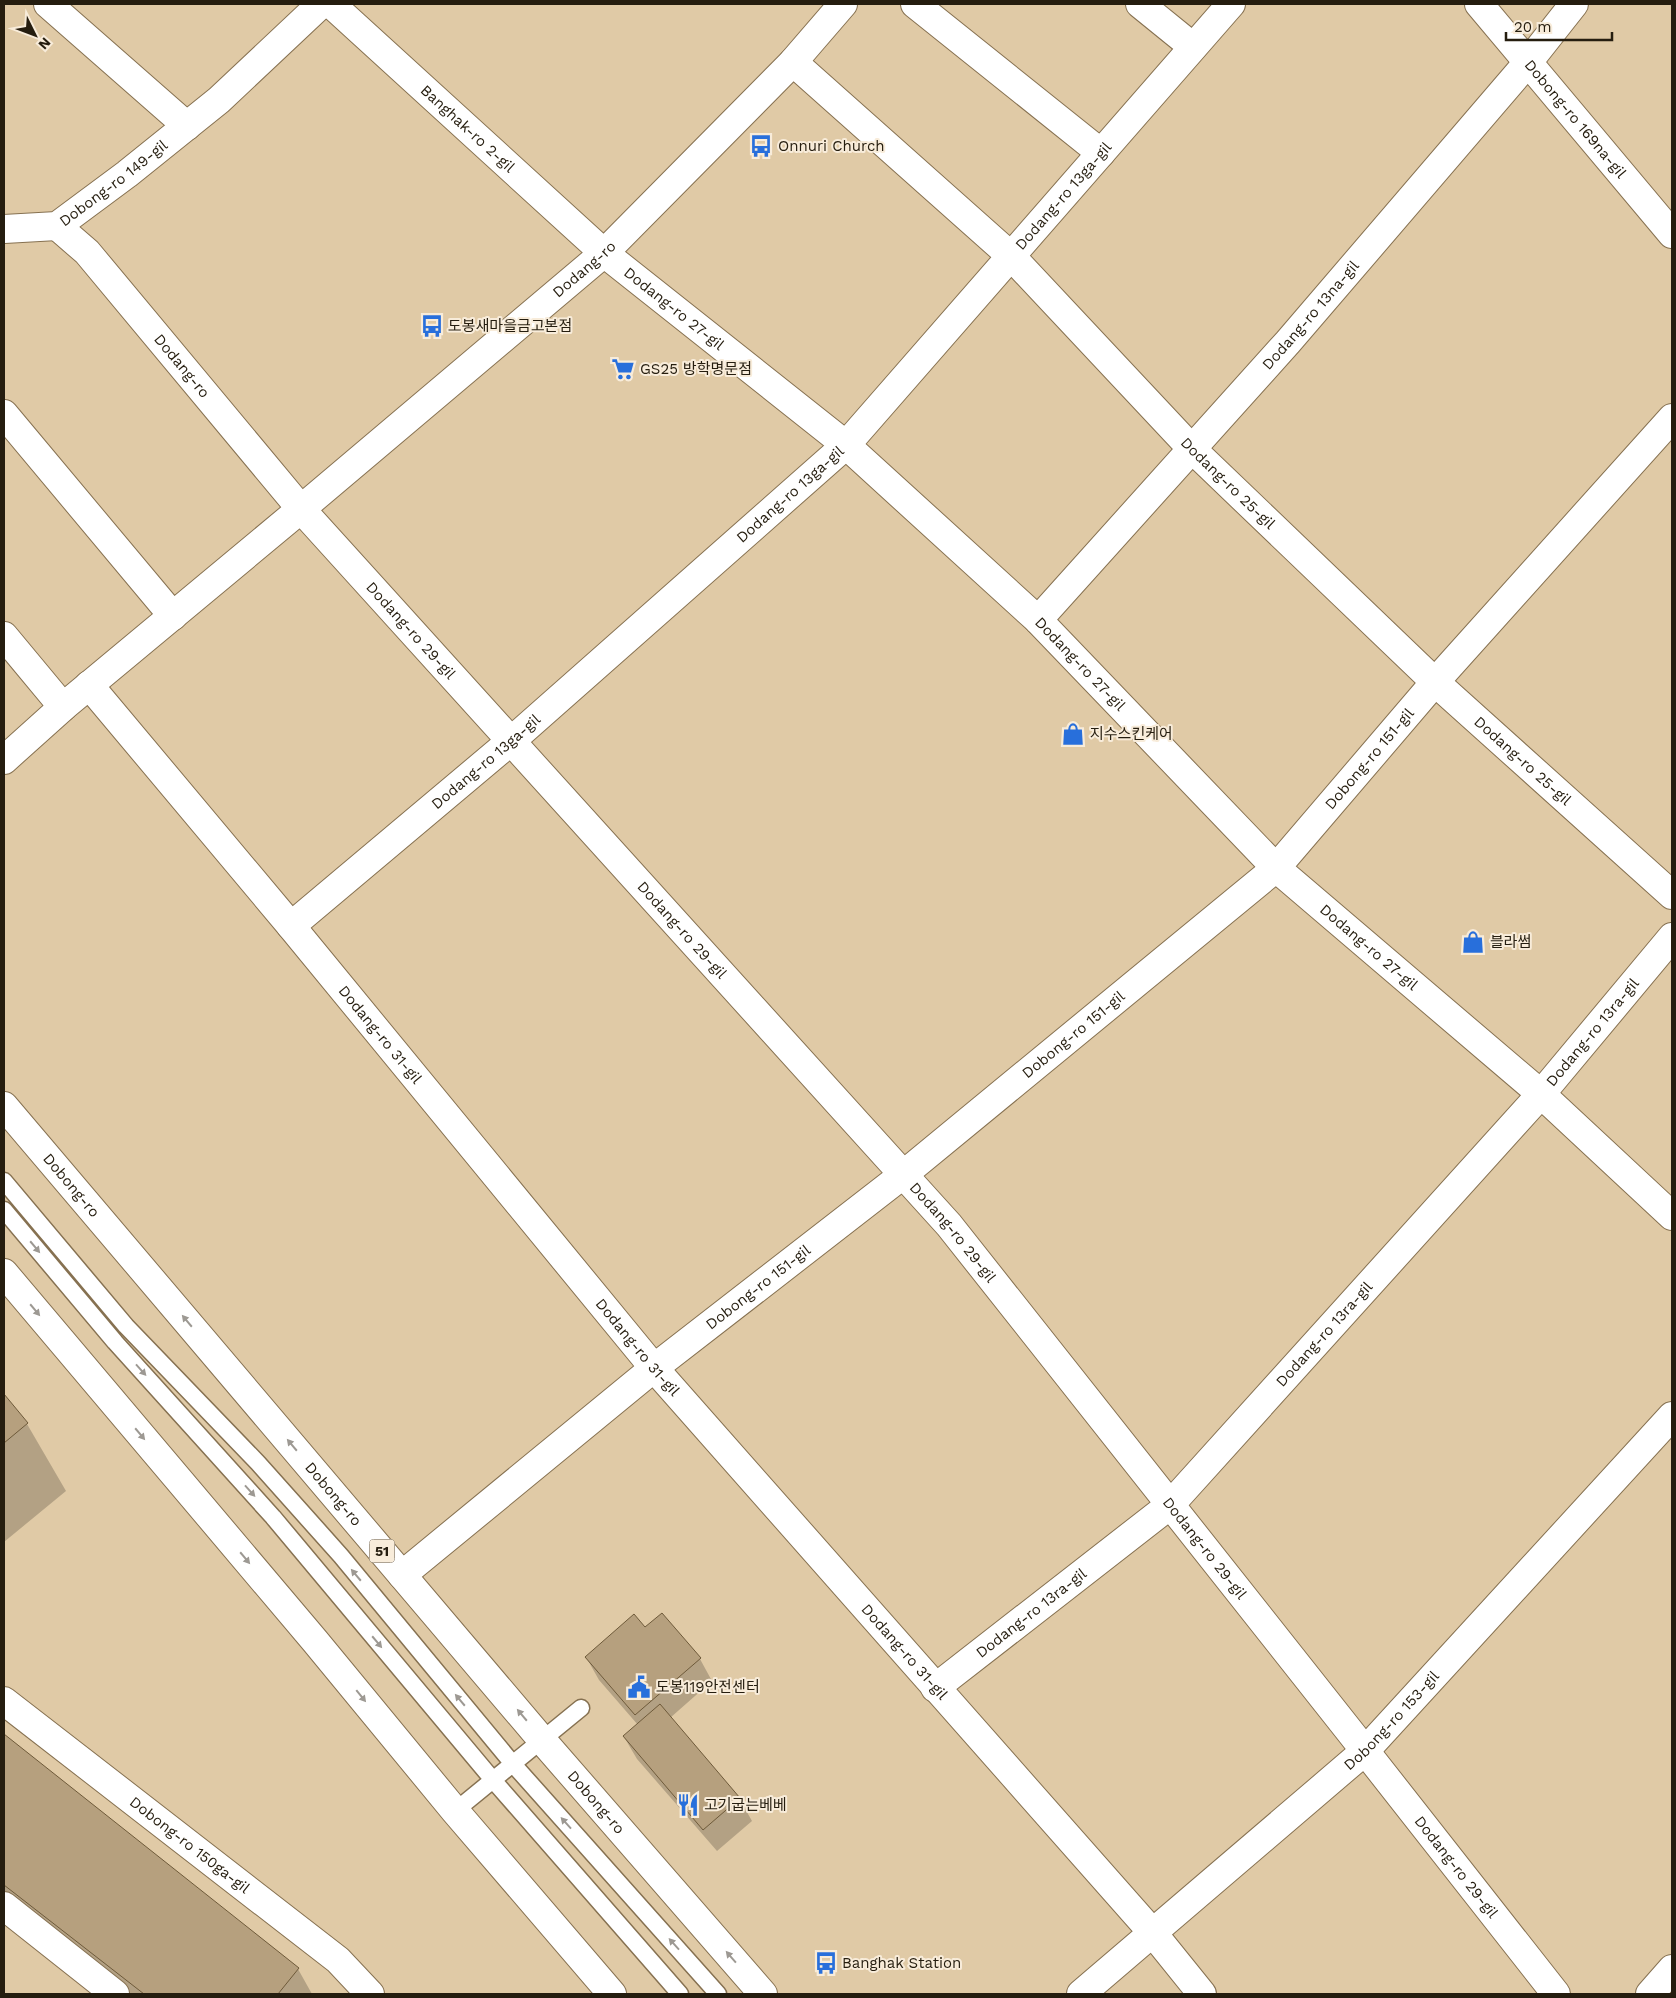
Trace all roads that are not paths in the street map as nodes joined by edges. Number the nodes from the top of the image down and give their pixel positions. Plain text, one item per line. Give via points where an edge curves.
1 (48, 4) edge
2 (321, 4) edge
3 (331, 4) edge
4 (843, 4) edge
5 (915, 4) edge
6 (1140, 4) edge
7 (1231, 4) edge
8 (1479, 4) edge
9 (1574, 4) edge
10 (1193, 47) junction
11 (1529, 61) junction
12 (794, 62) junction
13 (187, 126) junction
14 (1101, 153) junction
15 (57, 226) junction
16 (4, 229) edge
17 (1672, 234) edge
18 (604, 253) junction
19 (1011, 256) junction
20 (4, 414) edge
21 (1672, 418) edge
22 (846, 445) junction
23 (1192, 449) junction
24 (301, 509) junction
25 (172, 616) junction
26 (1038, 620) junction
27 (4, 636) edge
28 (1435, 682) junction
29 (89, 685) junction
30 (63, 707) junction
31 (511, 741) junction
32 (4, 760) edge
33 (1276, 868) junction
34 (1672, 894) edge
35 (291, 926) junction
36 (1672, 937) edge
37 (1541, 1094) junction
38 (4, 1106) edge
39 (904, 1174) junction
40 (4, 1181) edge
41 (4, 1210) edge
42 (1672, 1216) edge
43 (4, 1273) edge
44 (654, 1368) junction
45 (1672, 1416) edge
46 (1170, 1504) junction
47 (402, 1575) junction
48 (935, 1688) junction
49 (4, 1701) edge
50 (581, 1708) dead end
51 (542, 1740) junction
52 (1365, 1751) junction
53 (513, 1764) junction
54 (493, 1780) junction
55 (455, 1811) junction
56 (4, 1906) edge
57 (1152, 1932) junction
58 (1672, 1969) edge
59 (115, 1994) edge
60 (370, 1994) edge
61 (612, 1994) edge
62 (680, 1994) edge
63 (718, 1994) edge
64 (763, 1994) edge
65 (1081, 1994) edge
66 (1202, 1994) edge
67 (1556, 1994) edge
68 (1650, 1994) edge

1 - 13 street
2 - 13 street, Dobong-ro 149-gil
3 - 18 street, Banghak-ro 2-gil
4 - 12 street, Dodang-ro
5 - 14 street
6 - 10 street
7 - 10 street, Dodang-ro 13ga-gil
8 - 11 street, Dobong-ro 169na-gil
9 - 11 street, Dodang-ro 13na-gil
10 - 14 street, Dodang-ro 13ga-gil
11 - 17 street, Dobong-ro 169na-gil
11 - 23 street, Dodang-ro 13na-gil
12 - 18 street, Dodang-ro
12 - 19 street, Dodang-ro 25-gil
13 - 15 street, Dobong-ro 149-gil
14 - 19 street, Dodang-ro 13ga-gil
15 - 16 street, Dobong-ro 149-gil
15 - 24 street, Dodang-ro via 87,252
18 - 22 street, Dodang-ro 27-gil
18 - 24 street, Dodang-ro
19 - 22 street, Dodang-ro 13ga-gil
19 - 23 street, Dodang-ro 25-gil
20 - 25 street
21 - 28 street, Dobong-ro 151-gil
22 - 26 street, Dodang-ro 27-gil
22 - 31 street, Dodang-ro 13ga-gil
23 - 26 street, Dodang-ro 13na-gil
23 - 28 street, Dodang-ro 25-gil
24 - 25 street, Dodang-ro
24 - 31 street, Dodang-ro 29-gil
25 - 29 street, Dodang-ro
26 - 33 street, Dodang-ro 27-gil
27 - 30 street
28 - 33 street, Dobong-ro 151-gil
28 - 34 street, Dodang-ro 25-gil
29 - 30 street, Dodang-ro
29 - 35 street, Dodang-ro 31-gil
30 - 32 street, Dodang-ro
31 - 35 street, Dodang-ro 13ga-gil
31 - 39 street, Dodang-ro 29-gil
33 - 37 street, Dodang-ro 27-gil
33 - 39 street, Dobong-ro 151-gil
35 - 44 street, Dodang-ro 31-gil
36 - 37 street, Dodang-ro 13ra-gil
37 - 42 street, Dodang-ro 27-gil
37 - 46 street, Dodang-ro 13ra-gil
47 -> 38 street, Dobong-ro / 51
39 - 44 street, Dobong-ro 151-gil
39 - 46 street, Dodang-ro 29-gil via 949,1225
53 -> 40 lane via 341,1556 258,1463 126,1326
41 -> 54 lane via 116,1342 273,1517
43 -> 55 street via 315,1640
44 - 47 street, Dobong-ro 151-gil
44 - 48 street, Dodang-ro 31-gil
45 - 52 street, Dobong-ro 153-gil
46 - 48 street, Dodang-ro 13ra-gil
46 - 52 street, Dodang-ro 29-gil
51 -> 47 street, Dobong-ro / 51
48 - 57 street, Dodang-ro 31-gil
49 - 60 street, Dobong-ro 150ga-gil via 338,1960
50 - 51 lane
51 - 53 lane
64 -> 51 street, Dobong-ro / 51
52 - 57 street, Dobong-ro 153-gil
52 - 67 street, Dodang-ro 29-gil
53 - 54 lane
63 -> 53 lane
54 - 55 lane
54 - 62 lane
55 - 61 street
56 - 59 street
57 - 65 street, Dobong-ro 153-gil
57 - 66 street, Dodang-ro 31-gil
58 - 68 street

